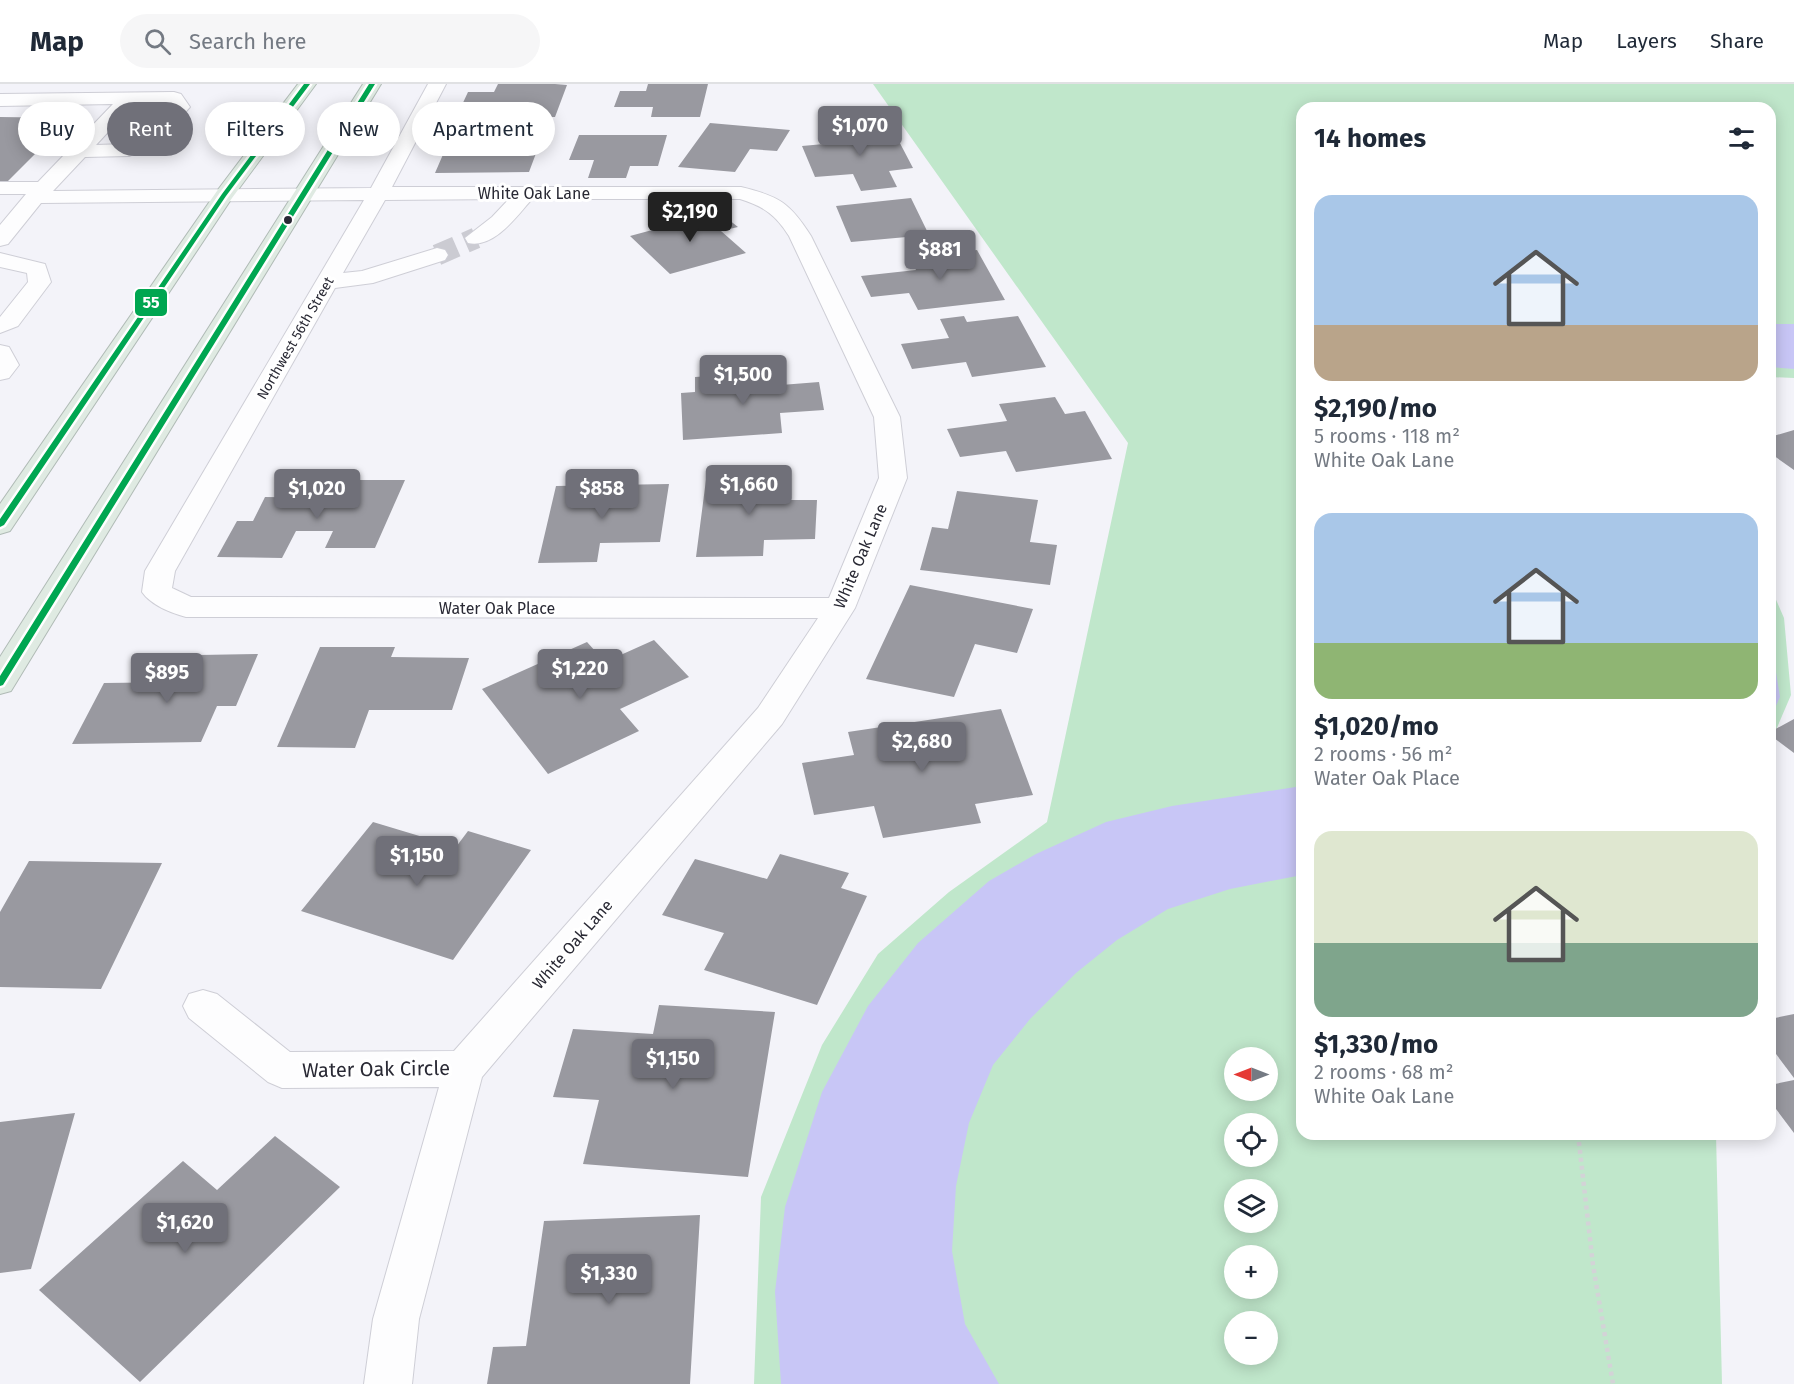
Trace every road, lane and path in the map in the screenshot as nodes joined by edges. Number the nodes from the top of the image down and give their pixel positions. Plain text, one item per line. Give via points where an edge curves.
1 (307, 84) edge
2 (372, 84) edge
3 (437, 84) edge
4 (129, 99) junction
5 (0, 100) edge
6 (95, 134) edge
7 (95, 151) edge
8 (74, 156) edge
9 (0, 188) edge
10 (527, 192) junction
11 (40, 193) junction
12 (378, 194) junction
13 (224, 195) junction
14 (301, 195) junction
15 (476, 238) tunnel mouth
16 (0, 239) edge
17 (437, 255) tunnel mouth
18 (0, 260) edge
19 (327, 282) junction
20 (0, 326) edge
21 (0, 352) edge
22 (0, 373) edge
23 (0, 525) edge
24 (158, 592) joint
25 (840, 608) junction
26 (0, 683) edge
27 (203, 1006) dead end
28 (464, 1069) junction
29 (1579, 1140) edge
30 (388, 1384) edge
31 (1613, 1384) edge

1 - 13 highway
2 - 14 highway
3 - 12 street, Northwest 56th Street
4 - 5 street
4 - 6 street
4 - 7 street via 174,98 181,107 148,142 129,150
8 - 11 street
9 - 11 street, White Oak Lane
10 - 12 street, White Oak Lane
10 - 15 street via 500,222
10 - 25 street, White Oak Lane via 741,193 768,201 788,217 887,417 893,478
11 - 13 street, White Oak Lane
11 - 16 street
12 - 14 street, White Oak Lane
12 - 19 street, Northwest 56th Street
13 - 14 street, White Oak Lane
13 - 23 highway
14 - 26 highway
17 - 19 street via 365,278
18 - 20 street via 37,269 40,282 10,321
19 - 24 street, Northwest 56th Street via 160,571
21 - 22 street via 7,365
24 - 25 street, Water Oak Place via 186,607
25 - 28 street, White Oak Lane via 770,716
27 - 28 street, Water Oak Circle via 282,1070
28 - 30 street, White Oak Lane via 396,1319
29 - 31 path via 1593,1265

